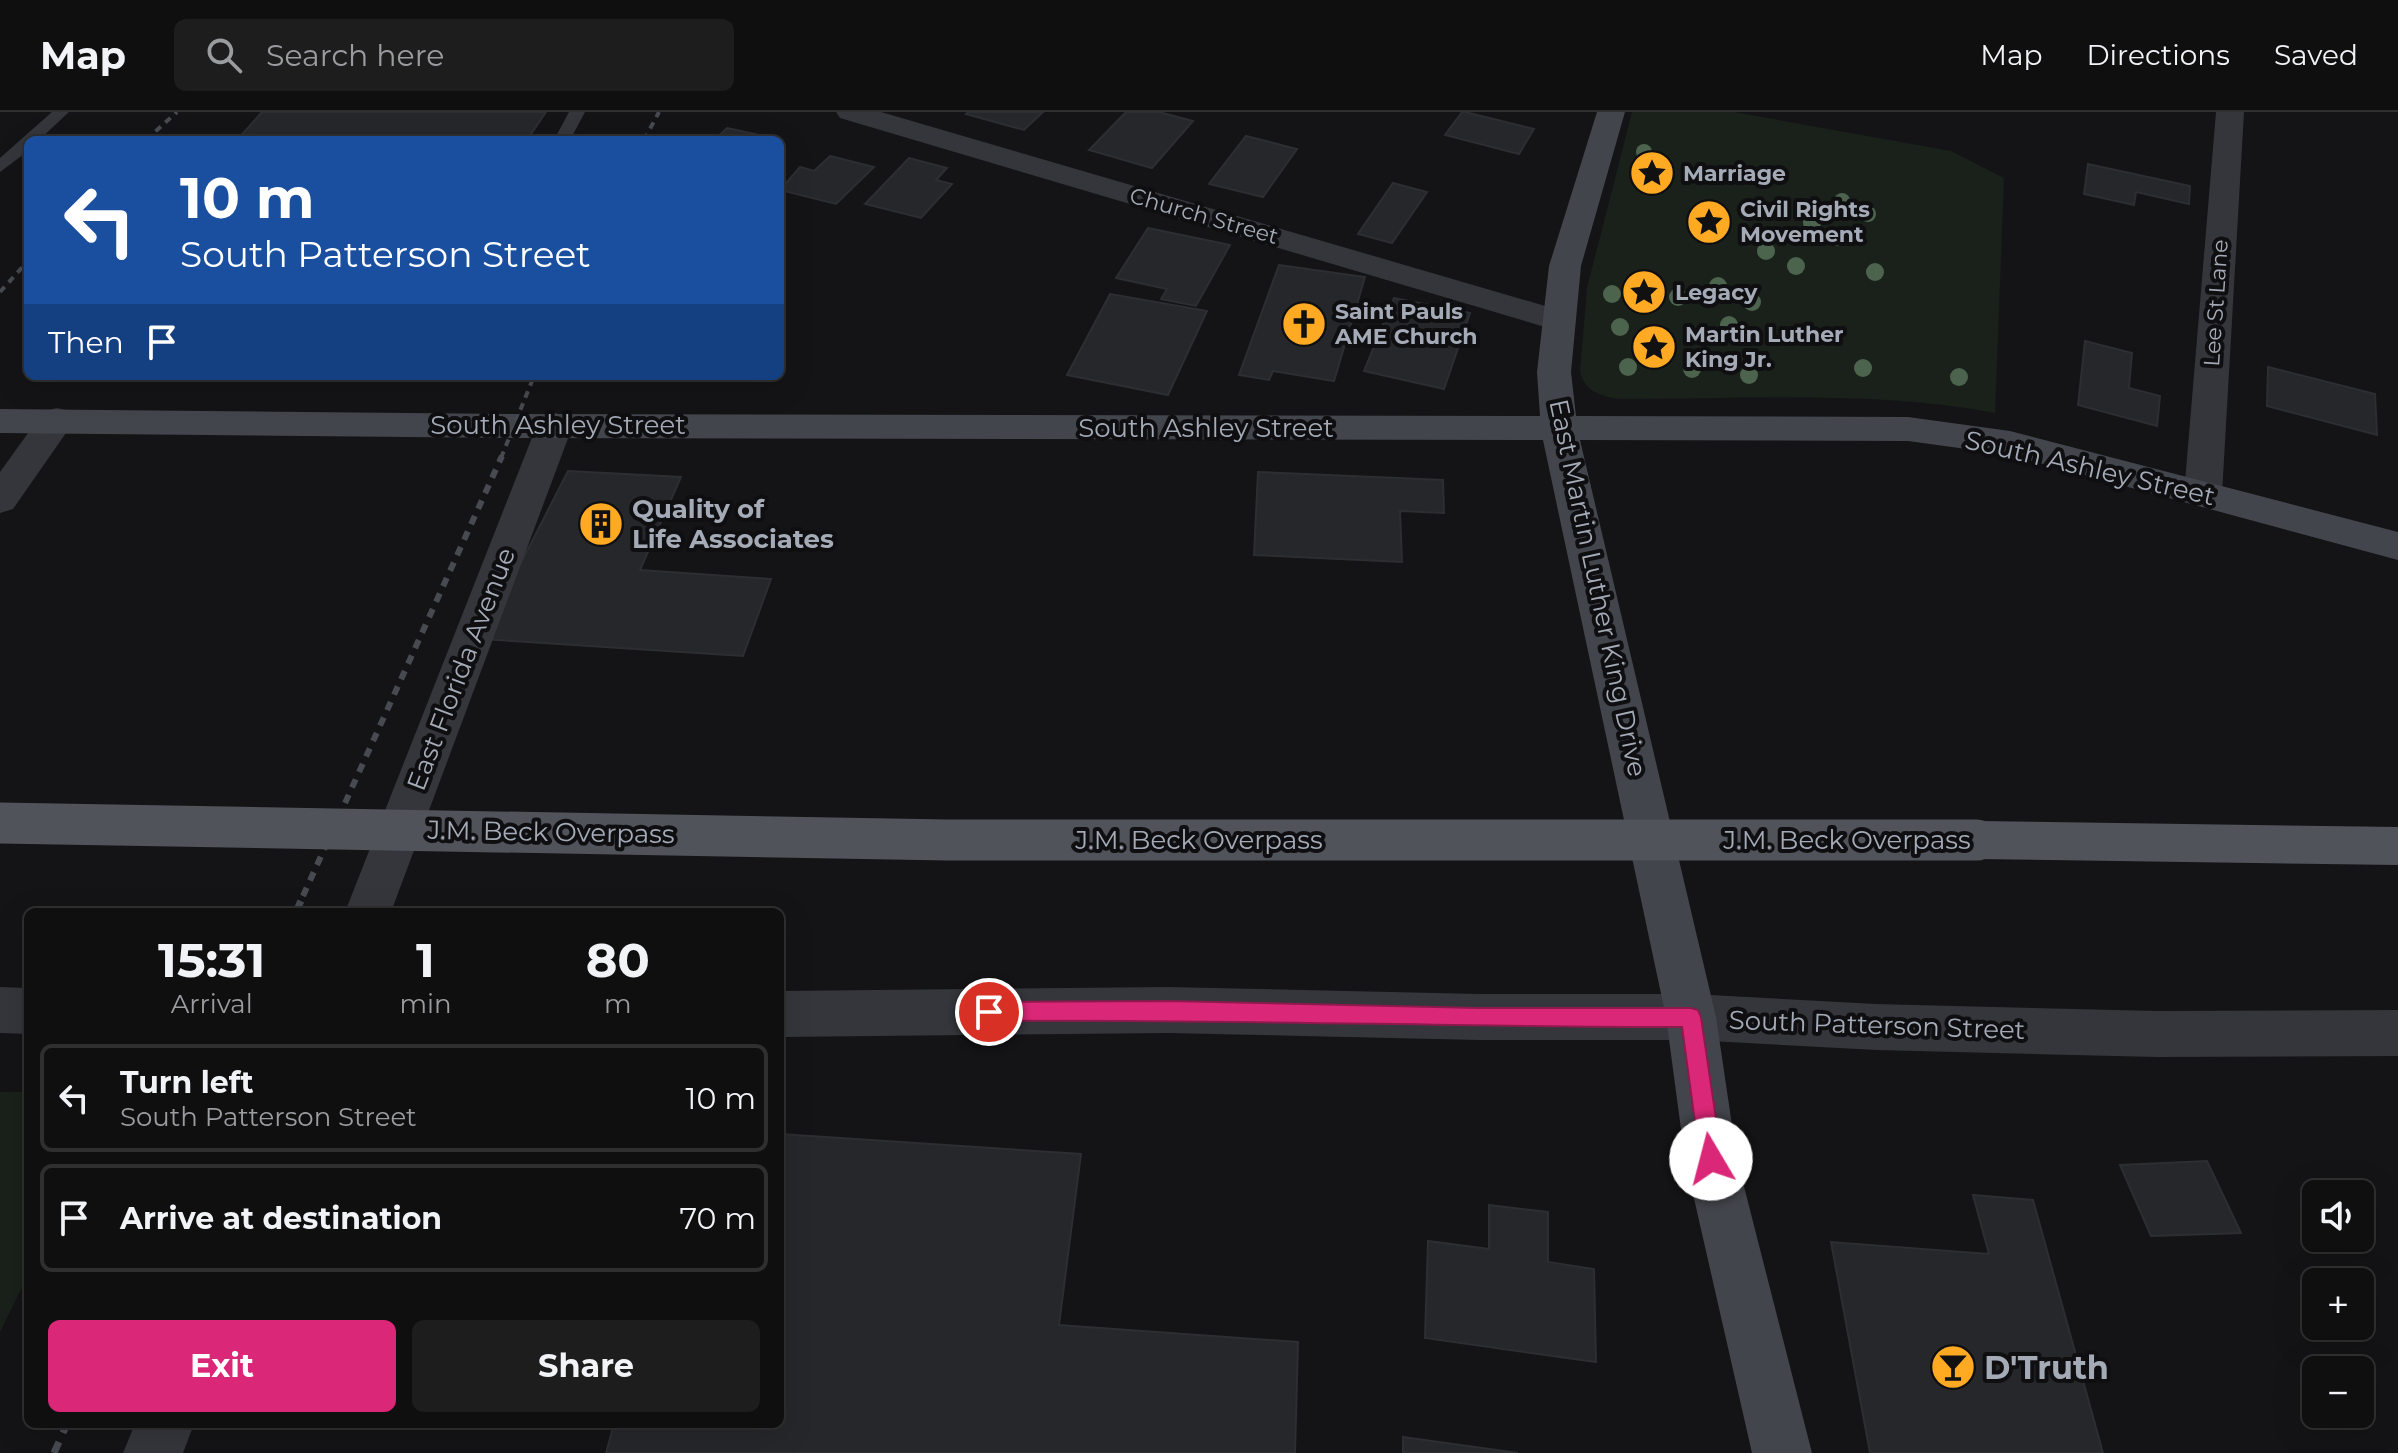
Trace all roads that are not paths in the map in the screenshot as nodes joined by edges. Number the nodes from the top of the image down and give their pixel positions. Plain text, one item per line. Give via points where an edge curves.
1 (61, 112) edge
2 (577, 112) edge
3 (850, 112) edge
4 (1611, 112) edge
5 (2230, 112) edge
6 (35, 136) edge
7 (564, 136) edge
8 (24, 145) edge
9 (0, 167) edge
10 (1557, 320) junction
11 (57, 420) junction
12 (0, 421) edge
13 (555, 425) junction
14 (1559, 429) junction
15 (2203, 494) junction
16 (0, 500) edge
17 (2398, 546) edge
18 (0, 823) edge
19 (2398, 846) edge
20 (370, 908) edge
21 (0, 1010) edge
22 (24, 1011) edge
23 (784, 1014) edge
24 (1691, 1017) junction
25 (2398, 1033) edge
26 (163, 1428) edge
27 (153, 1453) edge
28 (1782, 1453) edge

1 - 6 lane
2 - 7 lane
3 - 10 street, Church Street
4 - 10 street, East Martin Luther King Drive via 1565,266
5 - 15 street, Lee St Lane
8 - 9 lane
10 - 14 street, East Martin Luther King Drive
11 - 12 street, South Ashley Street
11 - 13 street, South Ashley Street
11 - 16 street
13 - 14 street, South Ashley Street
13 - 20 street, East Florida Avenue
14 - 15 street, South Ashley Street via 1908,429 2010,443
14 - 24 street, East Martin Luther King Drive
15 - 17 street, South Ashley Street
18 - 19 main road, J.M. Beck Overpass, bridge via 948,840 1977,840
21 - 22 street
23 - 24 street, South Patterson Street via 1168,1010
24 - 25 street, South Patterson Street via 2157,1034
24 - 28 street, East Martin Luther King Drive via 1711,1159
26 - 27 street

